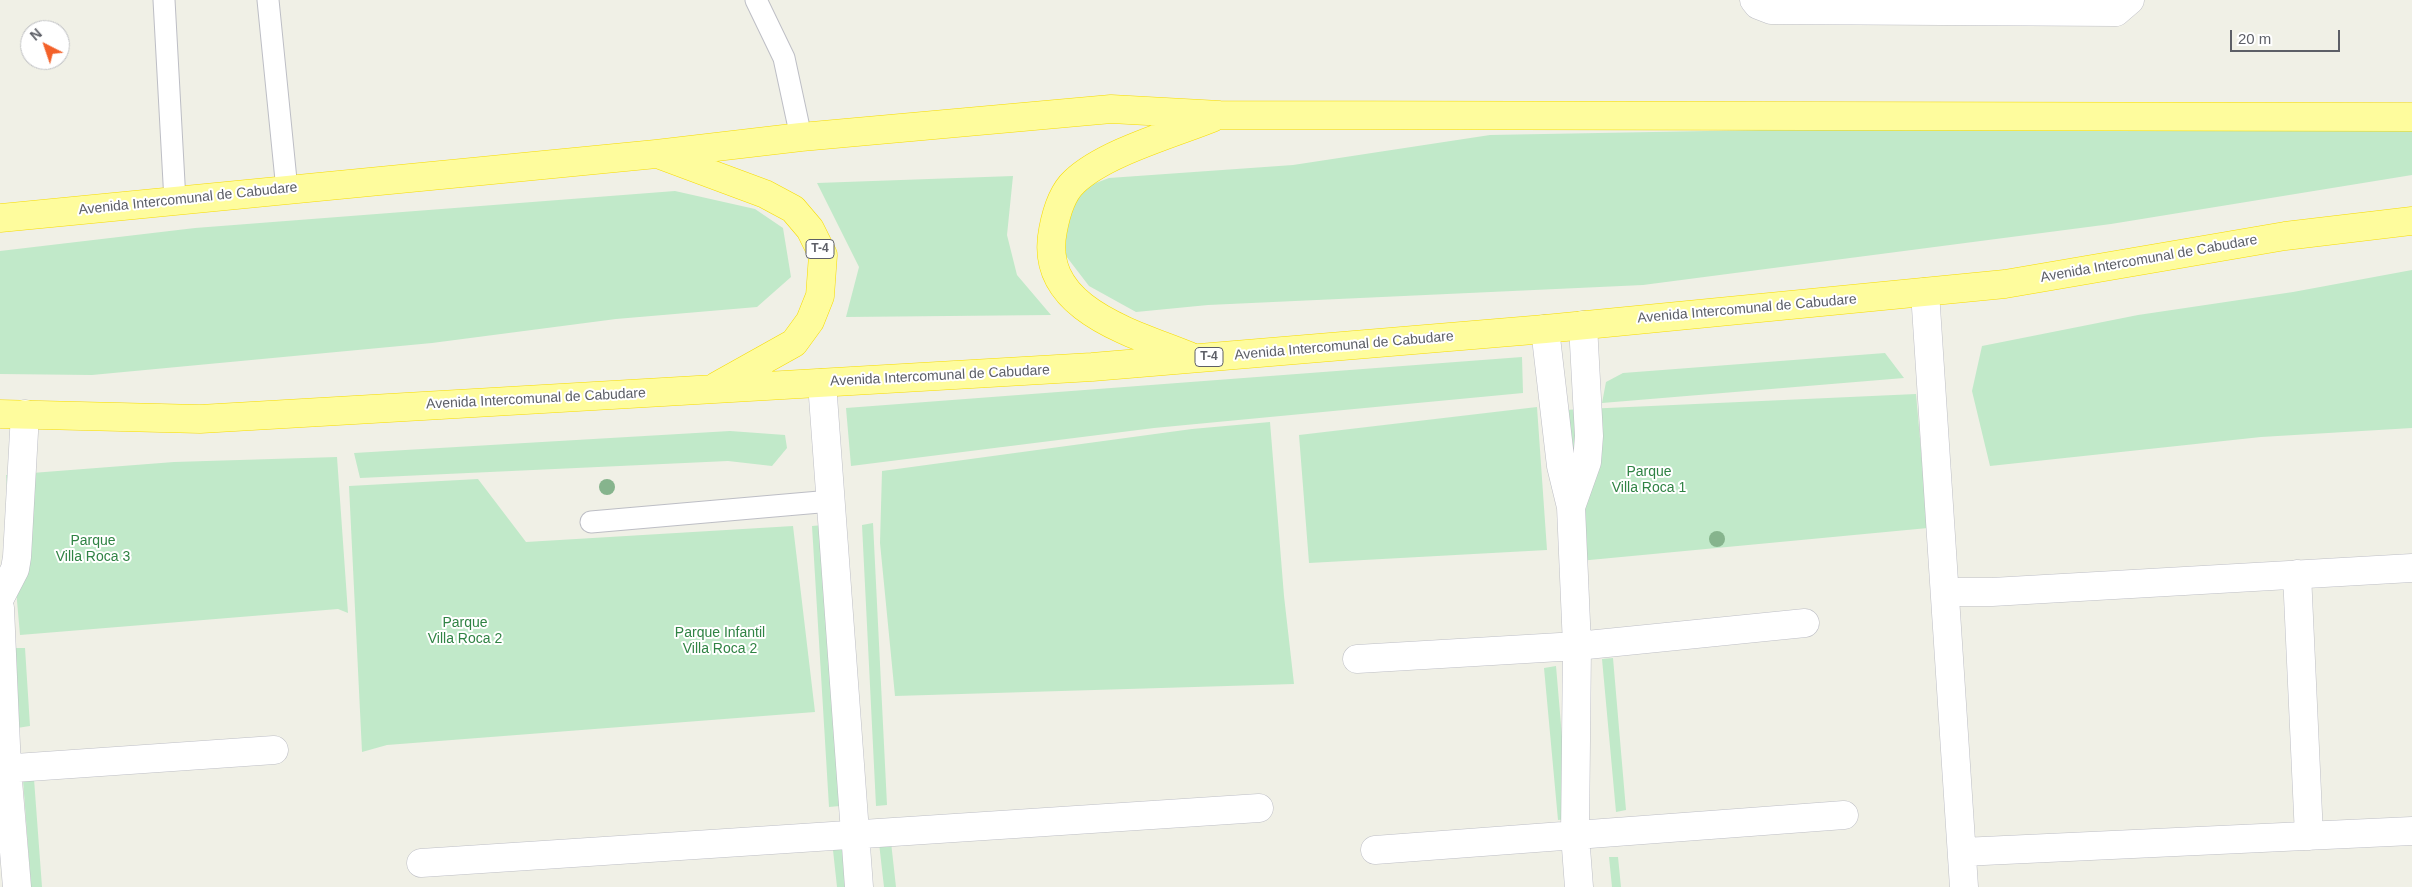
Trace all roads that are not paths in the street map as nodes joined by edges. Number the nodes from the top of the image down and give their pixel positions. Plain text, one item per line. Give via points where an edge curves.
1 (164, 0) edge
2 (268, 0) edge
3 (756, 0) edge
4 (1754, 0) edge
5 (2130, 0) edge
6 (1220, 115) junction
7 (2412, 116) edge
8 (801, 136) junction
9 (656, 154) junction
10 (287, 190) junction
11 (175, 201) junction
12 (0, 218) edge
13 (2412, 221) edge
14 (1925, 292) junction
15 (1583, 325) junction
16 (1545, 329) junction
17 (1195, 358) junction
18 (822, 383) junction
19 (712, 389) junction
20 (12, 414) edge
21 (831, 502) junction
22 (1571, 507) junction
23 (591, 522) dead end
24 (2412, 568) edge
25 (2296, 574) junction
26 (1945, 592) junction
27 (0, 598) edge
28 (0, 608) edge
29 (1805, 623) dead end
30 (1577, 646) junction
31 (1357, 659) dead end
32 (274, 750) dead end
33 (4, 769) edge
34 (1259, 808) dead end
35 (1844, 815) dead end
36 (2412, 831) edge
37 (855, 834) junction
38 (1575, 835) junction
39 (2309, 836) junction
40 (1375, 850) dead end
41 (1962, 852) junction
42 (421, 863) dead end
43 (17, 887) edge
44 (859, 887) edge
45 (1579, 887) edge
46 (1964, 887) edge

1 - 11 lane
2 - 10 lane
3 - 8 lane via 784,58
4 - 5 street via 1770,10 2096,12 2116,12
6 - 7 highway, Avenida Intercomunal de Cabudare / T-4
6 - 8 highway, Avenida Intercomunal de Cabudare / T-4 via 1111,109
6 - 17 highway, T-4 via 1100,164 1073,183 1056,210 1050,246 1053,269 1065,290 1102,321
8 - 9 highway, Avenida Intercomunal de Cabudare / T-4
9 - 10 highway, Avenida Intercomunal de Cabudare / T-4
9 - 19 highway, T-4 via 765,194 793,209 810,230 823,256 820,296 810,321 794,344
10 - 11 highway, Avenida Intercomunal de Cabudare / T-4
11 - 12 highway, Avenida Intercomunal de Cabudare / T-4
13 - 14 highway, Avenida Intercomunal de Cabudare / T-4 via 2285,236 2005,284
14 - 15 highway, Avenida Intercomunal de Cabudare / T-4
14 - 26 street
15 - 16 highway, Avenida Intercomunal de Cabudare / T-4
15 - 22 street via 1589,436 1585,471
16 - 17 highway, Avenida Intercomunal de Cabudare / T-4
16 - 22 street via 1561,466
17 - 18 highway, Avenida Intercomunal de Cabudare / T-4
18 - 19 highway, Avenida Intercomunal de Cabudare / T-4
18 - 21 street
19 - 20 highway, Avenida Intercomunal de Cabudare / T-4 via 200,419
20 - 27 street via 17,557 15,569
21 - 23 lane
21 - 37 street
22 - 30 street
24 - 25 street
25 - 26 street via 2002,592
25 - 39 street
26 - 41 street
28 - 33 street
29 - 30 street
30 - 31 street
30 - 38 street
32 - 33 street
33 - 43 street
34 - 37 street
35 - 38 street
36 - 39 street
37 - 42 street
37 - 44 street
38 - 40 street
38 - 45 street
39 - 41 street
41 - 46 street

